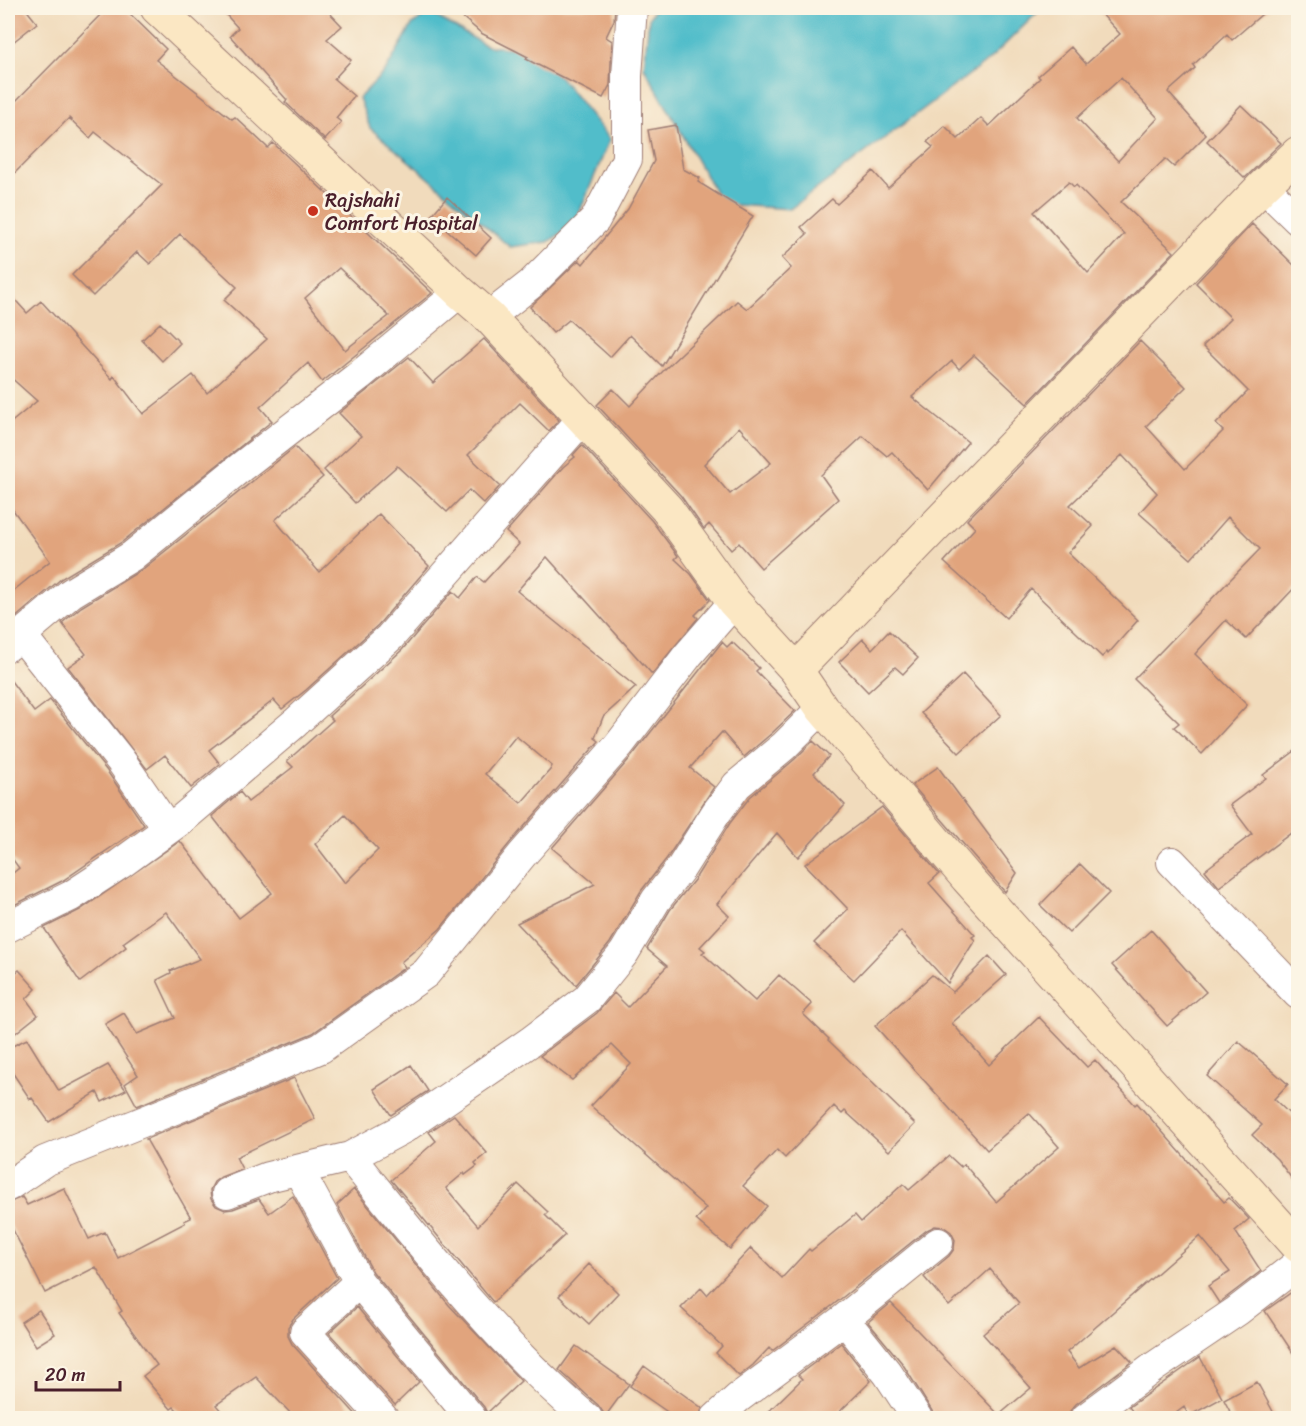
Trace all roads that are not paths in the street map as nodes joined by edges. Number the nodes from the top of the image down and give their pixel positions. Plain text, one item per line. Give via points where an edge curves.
1 (157, 8) edge
2 (632, 8) edge
3 (1299, 153) edge
4 (1263, 186) junction
5 (1299, 220) edge
6 (460, 292) junction
7 (489, 316) junction
8 (584, 417) junction
9 (735, 602) junction
10 (14, 641) edge
11 (796, 670) junction
12 (822, 708) junction
13 (168, 829) junction
14 (1172, 862) dead end
15 (8, 927) edge
16 (1299, 994) edge
17 (350, 1156) junction
18 (299, 1171) junction
19 (8, 1186) edge
20 (227, 1193) dead end
21 (938, 1242) dead end
22 (1299, 1246) edge
23 (1299, 1264) edge
24 (359, 1282) junction
25 (844, 1319) junction
26 (383, 1419) edge
27 (471, 1419) edge
28 (587, 1419) edge
29 (717, 1419) edge
30 (917, 1419) edge
31 (1086, 1419) edge

1 - 6 street
2 - 7 street via 627,159 595,219 531,284
3 - 4 street
4 - 5 street
4 - 11 street
6 - 7 street
6 - 10 street via 132,556 71,593
7 - 8 street
8 - 9 street via 667,509
8 - 13 street via 390,637 296,723
9 - 11 street
9 - 19 street via 426,973 321,1048 45,1161
10 - 13 street via 121,761
11 - 12 street
12 - 17 street via 736,785 624,953 587,999 404,1128
12 - 22 street via 967,878
13 - 15 street via 71,896
14 - 16 street
17 - 18 street
17 - 28 street via 457,1289
18 - 20 street
18 - 24 street
21 - 25 street
23 - 31 street
24 - 26 street via 304,1332
24 - 27 street
25 - 29 street via 738,1398
25 - 30 street via 888,1374

